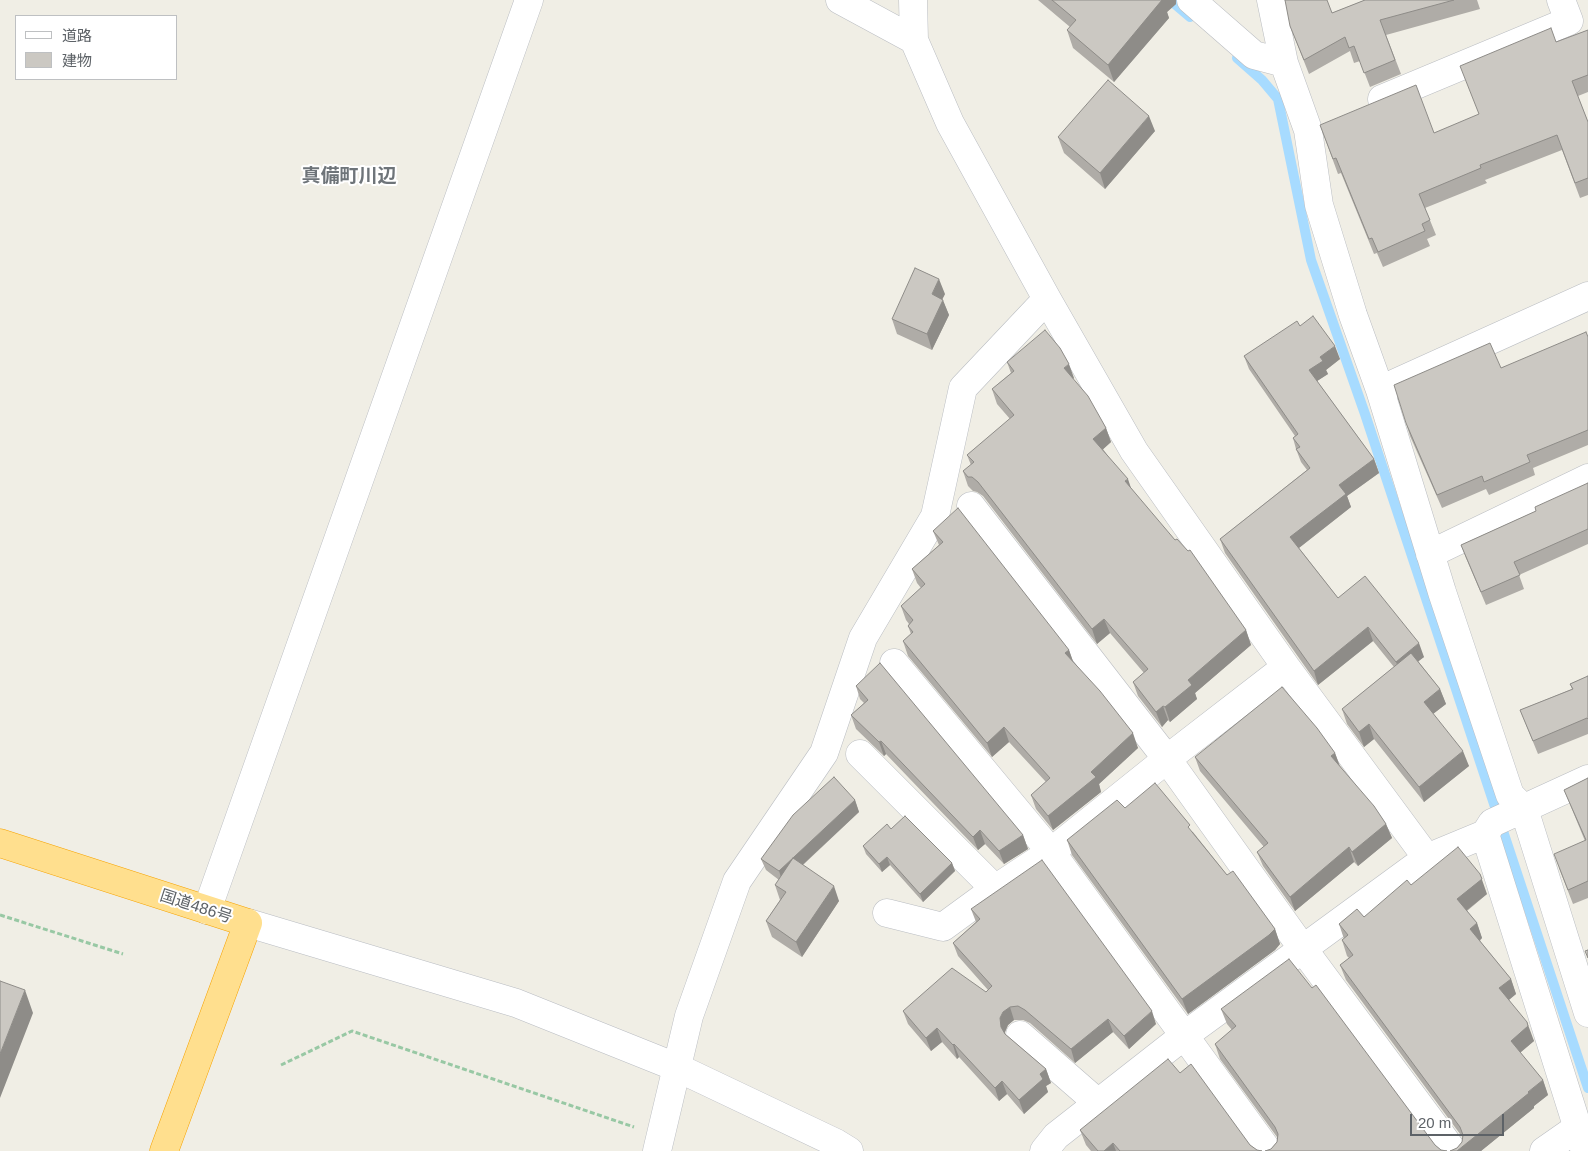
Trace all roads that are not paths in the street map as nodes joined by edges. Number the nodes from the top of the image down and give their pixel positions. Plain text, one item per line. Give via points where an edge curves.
1 (529, 0) edge
2 (840, 0) edge
3 (913, 0) edge
4 (1191, 0) edge
5 (1271, 0) edge
6 (1561, 0) edge
7 (914, 40) junction
8 (1284, 63) junction
9 (1362, 107) edge
10 (1588, 296) edge
11 (1046, 298) junction
12 (1380, 390) junction
13 (1588, 478) edge
14 (971, 506) dead end
15 (1430, 554) junction
16 (894, 663) dead end
17 (1286, 667) junction
18 (860, 754) dead end
19 (1167, 759) junction
20 (1588, 779) edge
21 (1503, 820) junction
22 (0, 843) edge
23 (1051, 852) junction
24 (1427, 858) junction
25 (995, 889) junction
26 (207, 910) junction
27 (887, 913) dead end
28 (248, 923) junction
29 (1303, 949) junction
30 (1588, 1013) edge
31 (1020, 1035) dead end
32 (1185, 1035) junction
33 (676, 1067) junction
34 (1098, 1103) junction
35 (1581, 1139) edge
36 (658, 1144) edge
37 (164, 1151) edge
38 (848, 1151) edge
39 (1044, 1151) edge
40 (1268, 1151) edge
41 (1453, 1151) edge
42 (1544, 1151) edge

1 - 26 street
2 - 7 street
3 - 7 street
4 - 8 street via 1254,55
5 - 8 street
6 - 9 street via 1569,22
7 - 11 street via 950,123
8 - 12 street via 1317,126 1318,205
10 - 12 street
11 - 17 street via 1134,451
11 - 33 street via 963,388 935,516 863,638 824,754 737,880 689,1016
12 - 15 street
13 - 15 street
14 - 19 street
15 - 21 street via 1510,795
16 - 23 street
17 - 19 street
17 - 24 street
18 - 25 street
19 - 23 street
19 - 29 street
20 - 21 street
21 - 24 street
21 - 30 street
21 - 35 street
22 - 26 highway, 国道486号
23 - 25 street
23 - 32 street
24 - 29 street
25 - 27 street via 944,927
26 - 28 highway, 国道486号
28 - 33 street via 516,1003
28 - 37 highway, 国道486号
29 - 32 street
29 - 41 street
31 - 34 street
32 - 34 street
32 - 40 street
33 - 36 street
33 - 38 street
34 - 39 street via 1056,1136
35 - 42 street

